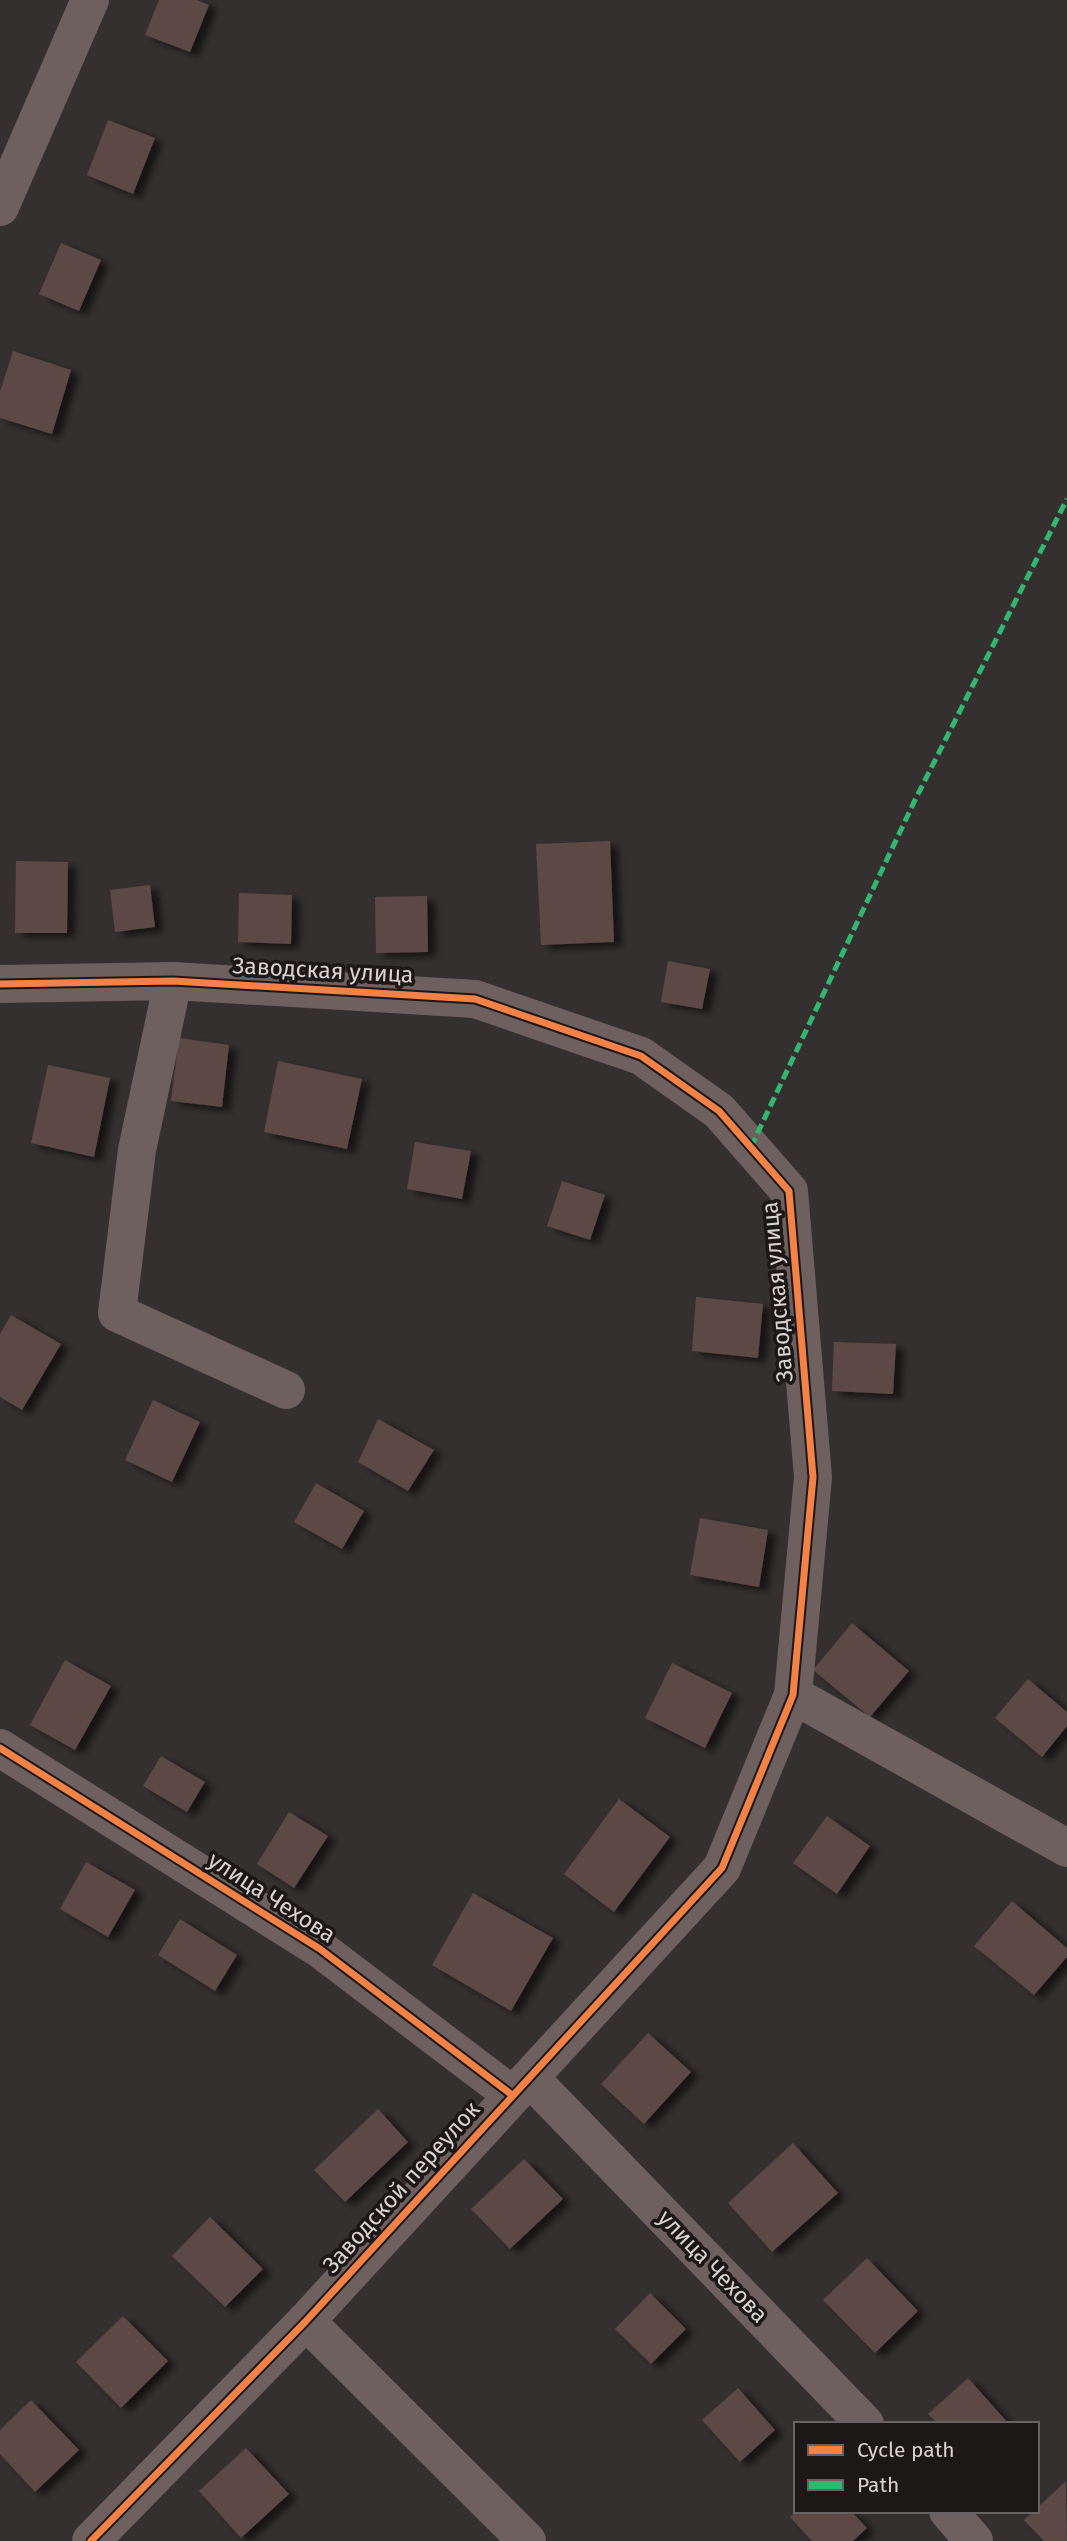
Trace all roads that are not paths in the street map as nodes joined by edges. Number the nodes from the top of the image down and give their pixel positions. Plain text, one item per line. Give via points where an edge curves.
1 (90, 0) edge
2 (0, 207) edge
3 (173, 981) junction
4 (0, 984) edge
5 (286, 1390) dead end
6 (793, 1695) junction
7 (0, 1748) edge
8 (1067, 1848) edge
9 (521, 2086) junction
10 (306, 2321) junction
11 (864, 2422) edge
12 (950, 2513) edge
13 (91, 2541) edge
14 (527, 2541) edge
15 (974, 2541) edge

1 - 2 street
3 - 4 street, Заводская улица
3 - 5 street via 137,1150 117,1313
3 - 6 street, Заводская улица via 475,999 641,1056 719,1111 789,1191 813,1477
6 - 8 street
6 - 9 street, Заводской переулок via 722,1868
7 - 9 street, улица Чехова via 320,1949
9 - 10 street, Заводской переулок
9 - 11 street, улица Чехова
10 - 13 street, Заводской переулок
10 - 14 street
12 - 15 street

